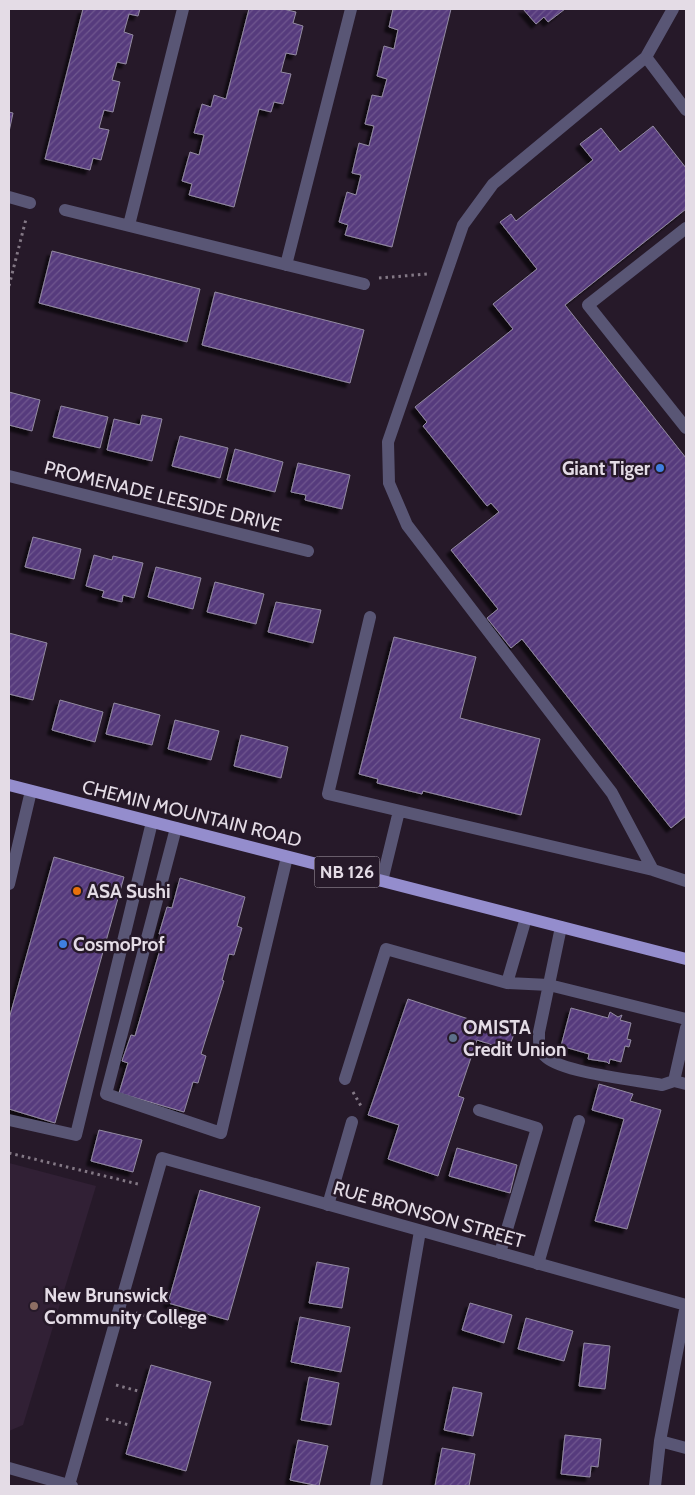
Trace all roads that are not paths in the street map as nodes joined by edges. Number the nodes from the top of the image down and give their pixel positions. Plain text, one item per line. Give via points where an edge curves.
1 (183, 9) edge
2 (351, 9) edge
3 (673, 9) edge
4 (646, 57) junction
5 (686, 110) edge
6 (9, 197) edge
7 (30, 203) road end
8 (65, 210) dead end
9 (129, 225) junction
10 (686, 228) edge
11 (286, 265) junction
12 (364, 284) road end
13 (686, 428) edge
14 (9, 476) edge
15 (308, 551) dead end
16 (370, 618) dead end
17 (9, 785) edge
18 (31, 791) junction
19 (399, 811) junction
20 (152, 822) junction
21 (176, 828) junction
22 (287, 857) junction
23 (653, 870) junction
24 (382, 881) junction
25 (686, 881) edge
26 (9, 884) edge
27 (526, 918) junction
28 (561, 927) junction
29 (686, 959) edge
30 (507, 983) junction
31 (549, 985) junction
32 (686, 1019) edge
33 (686, 1028) edge
34 (345, 1079) road end
35 (680, 1082) edge
36 (479, 1110) dead end
37 (9, 1120) edge
38 (579, 1121) dead end
39 (352, 1122) road end
40 (328, 1205) junction
41 (420, 1231) junction
42 (500, 1253) junction
43 (538, 1264) junction
44 (686, 1305) edge
45 (660, 1441) junction
46 (686, 1448) edge
47 (9, 1468) edge
48 (70, 1486) edge
49 (376, 1486) edge
50 (655, 1486) edge

1 - 9 street
2 - 11 street
3 - 4 street
4 - 5 street
4 - 23 street via 493,184 463,225 388,442 389,483 407,525 612,793
6 - 7 street
8 - 9 street
9 - 11 street
10 - 13 street via 588,305
11 - 12 street
14 - 15 street, PROMENADE LEESIDE DRIVE
16 - 19 street via 328,794
17 - 18 main road, CHEMIN MOUNTAIN ROAD / NB 126
18 - 20 main road, CHEMIN MOUNTAIN ROAD / NB 126
18 - 26 street
19 - 23 street
19 - 24 street
20 - 21 main road, CHEMIN MOUNTAIN ROAD / NB 126
20 - 37 street via 76,1135
21 - 22 main road, CHEMIN MOUNTAIN ROAD / NB 126
21 - 22 street via 106,1094 221,1133
22 - 24 main road, CHEMIN MOUNTAIN ROAD / NB 126
23 - 25 street
24 - 27 main road, CHEMIN MOUNTAIN ROAD / NB 126
27 - 28 main road, CHEMIN MOUNTAIN ROAD / NB 126
27 - 30 street
28 - 29 main road, CHEMIN MOUNTAIN ROAD / NB 126
28 - 31 street
30 - 31 street
30 - 34 street via 386,949
31 - 32 street
31 - 35 street via 539,1032 539,1046 544,1056 565,1067 662,1085
33 - 35 street
36 - 42 street via 537,1128
38 - 43 street
39 - 40 street
40 - 41 street, RUE BRONSON STREET
40 - 48 street, RUE BRONSON STREET via 162,1158
41 - 42 street, RUE BRONSON STREET
41 - 49 street
42 - 43 street, RUE BRONSON STREET
43 - 44 street, RUE BRONSON STREET
44 - 45 street
45 - 46 street
45 - 50 street
47 - 48 street

